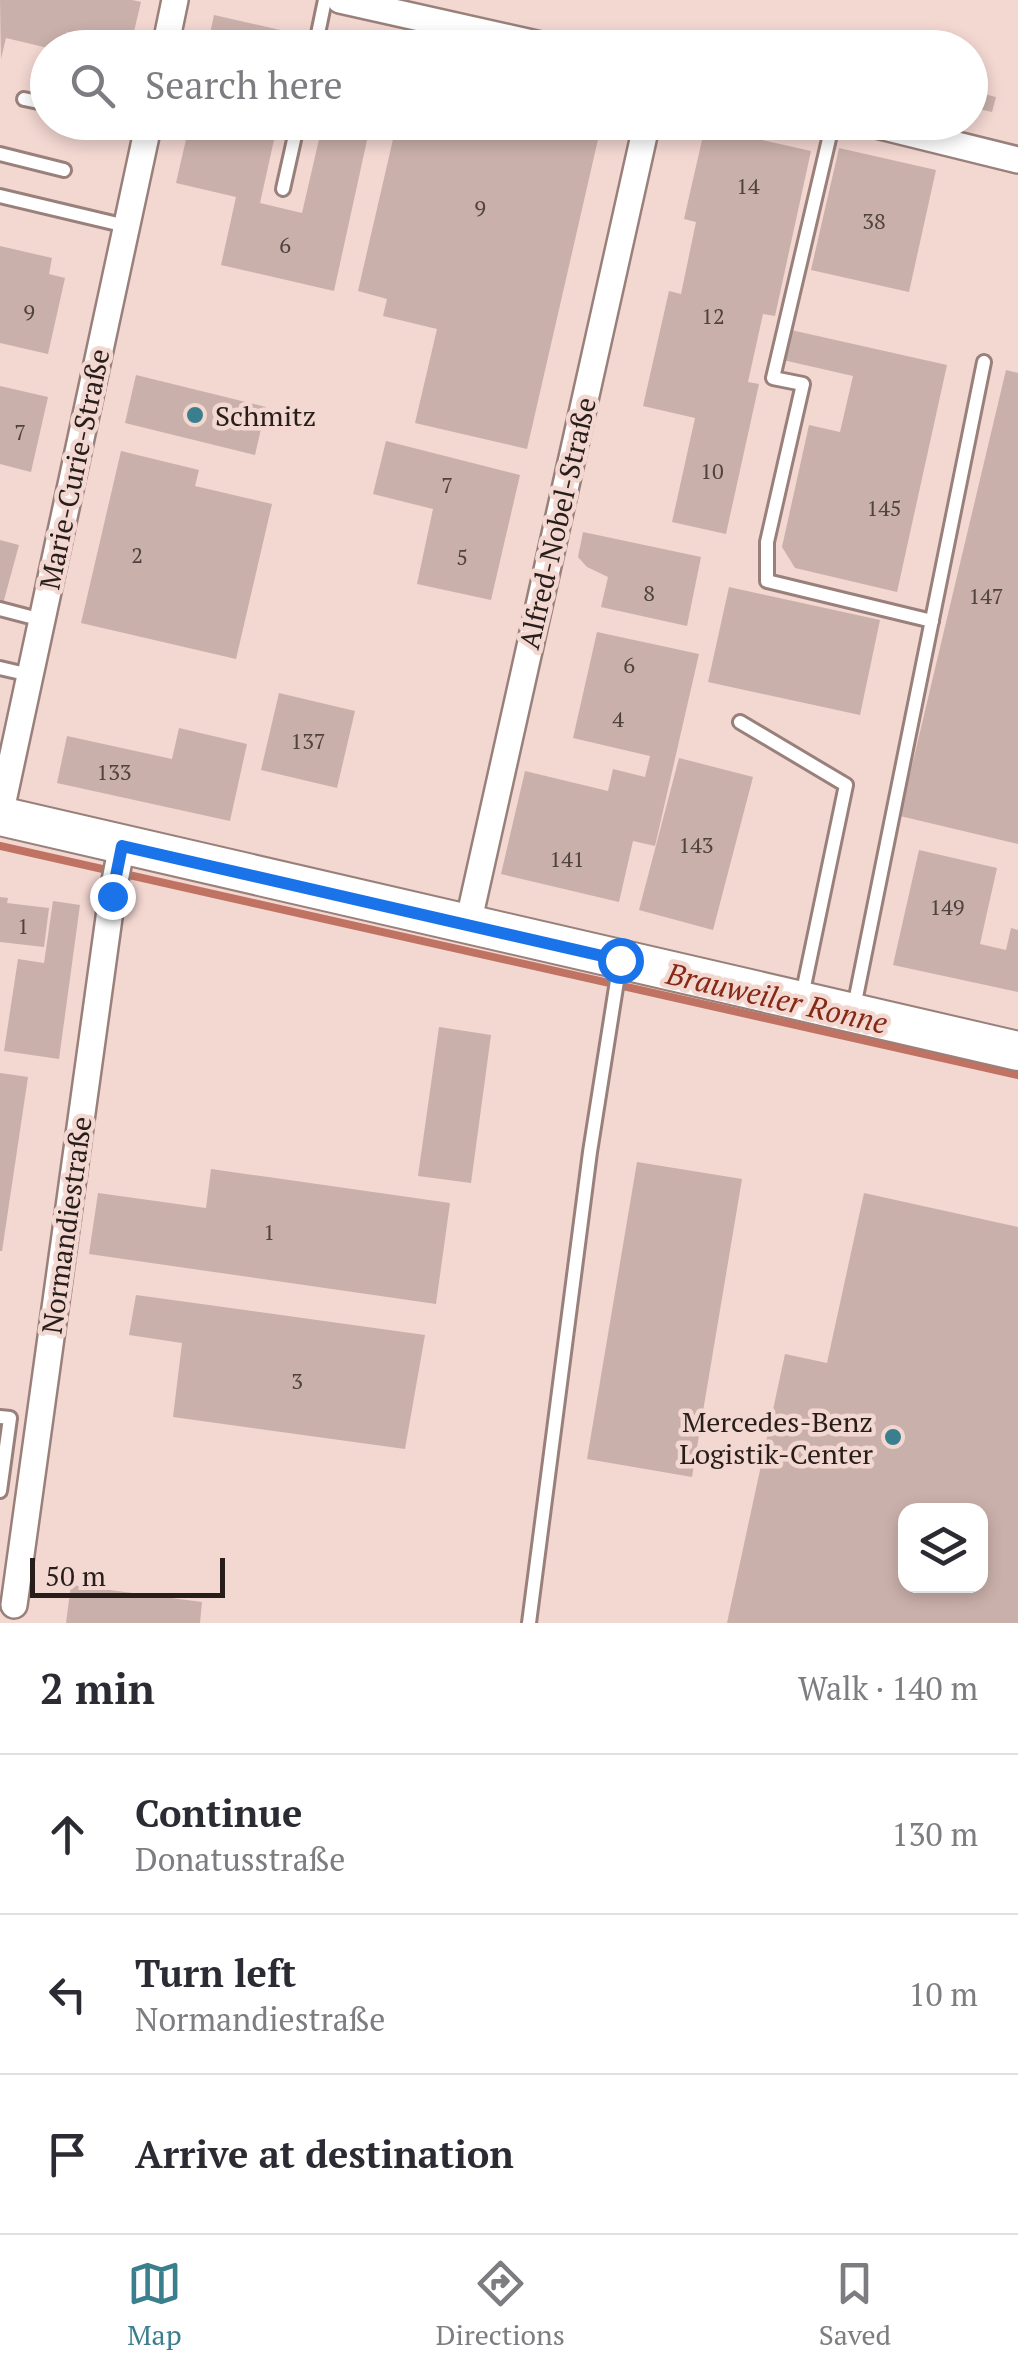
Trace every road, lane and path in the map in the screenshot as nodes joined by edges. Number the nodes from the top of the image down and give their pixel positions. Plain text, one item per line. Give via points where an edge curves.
1 (175, 0) edge
2 (325, 0) edge
3 (340, 0) edge
4 (169, 30) edge
5 (318, 30) edge
6 (474, 30) edge
7 (24, 99) dead end
8 (30, 100) edge
9 (139, 140) edge
10 (294, 140) edge
11 (644, 140) edge
12 (829, 140) edge
13 (937, 140) edge
14 (0, 154) edge
15 (1018, 160) edge
16 (64, 170) dead end
17 (283, 189) dead end
18 (0, 196) edge
19 (126, 226) junction
20 (984, 362) dead end
21 (0, 610) edge
22 (42, 620) junction
23 (932, 620) junction
24 (0, 668) edge
25 (30, 675) junction
26 (740, 722) dead end
27 (0, 816) edge
28 (121, 851) junction
29 (468, 924) junction
30 (619, 966) junction
31 (800, 1003) junction
32 (852, 1014) junction
33 (1018, 1051) edge
34 (0, 1417) edge
35 (0, 1491) edge
36 (14, 1605) dead end
37 (529, 1623) edge

1 - 4 street
2 - 5 lane
3 - 6 street
7 - 8 lane
9 - 19 street, Marie-Curie-Straße
10 - 17 lane
11 - 29 street, Alfred-Nobel-Straße
12 - 23 lane via 773,378 803,384 768,542 767,581
13 - 15 street
14 - 16 lane
18 - 19 lane
19 - 22 street, Marie-Curie-Straße
20 - 23 lane
21 - 22 lane
22 - 25 street, Marie-Curie-Straße
23 - 32 lane
24 - 25 lane
25 - 27 street, Marie-Curie-Straße
26 - 31 lane via 846,785
27 - 28 street
28 - 29 street
28 - 36 street, Normandiestraße
29 - 30 street
30 - 31 street
30 - 37 lane
31 - 32 street
32 - 33 street
34 - 35 lane via 10,1418

